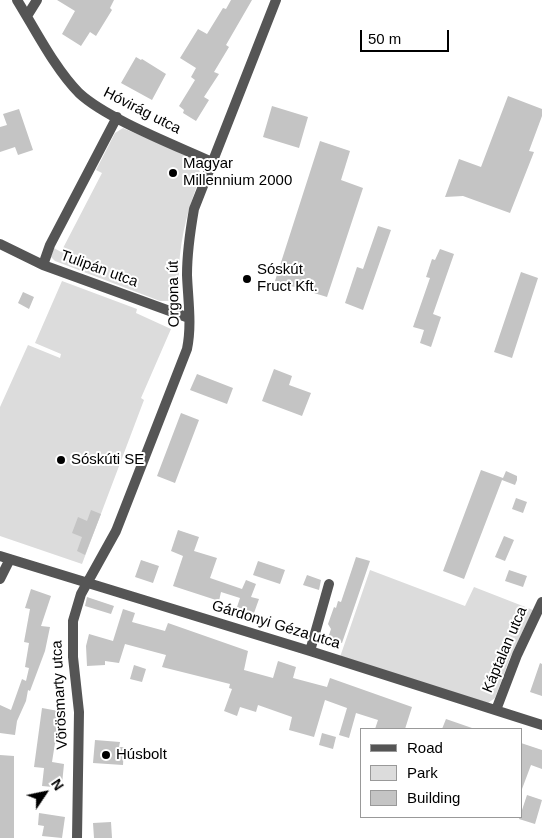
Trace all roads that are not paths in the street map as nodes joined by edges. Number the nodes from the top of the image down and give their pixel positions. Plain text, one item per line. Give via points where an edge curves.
1 (17, 0) edge
2 (37, 0) edge
3 (276, 0) edge
4 (27, 16) junction
5 (117, 117) junction
6 (212, 162) junction
7 (0, 244) edge
8 (43, 265) junction
9 (189, 318) junction
10 (5, 558) edge
11 (0, 579) edge
12 (87, 583) junction
13 (329, 584) dead end
14 (542, 602) edge
15 (310, 651) junction
16 (496, 710) junction
17 (542, 725) edge
18 (78, 838) edge

1 - 4 street, Hóvirág utca
2 - 4 street
3 - 6 street, Orgona út
4 - 5 street, Hóvirág utca via 67,80 86,98
5 - 6 street, Hóvirág utca
5 - 8 street via 50,245
6 - 9 street, Orgona út via 194,209 188,239
7 - 8 street, Tulipán utca
8 - 9 street, Tulipán utca
9 - 12 street, Orgona út via 187,349 116,531
10 - 11 street
10 - 12 street, Gárdonyi Géza utca
12 - 15 street, Gárdonyi Géza utca
12 - 18 street, Vörösmarty utca via 76,608 72,637 79,712
13 - 15 street
14 - 16 street, Káptalan utca via 516,655
15 - 16 street, Gárdonyi Géza utca
16 - 17 street, Gárdonyi Géza utca

